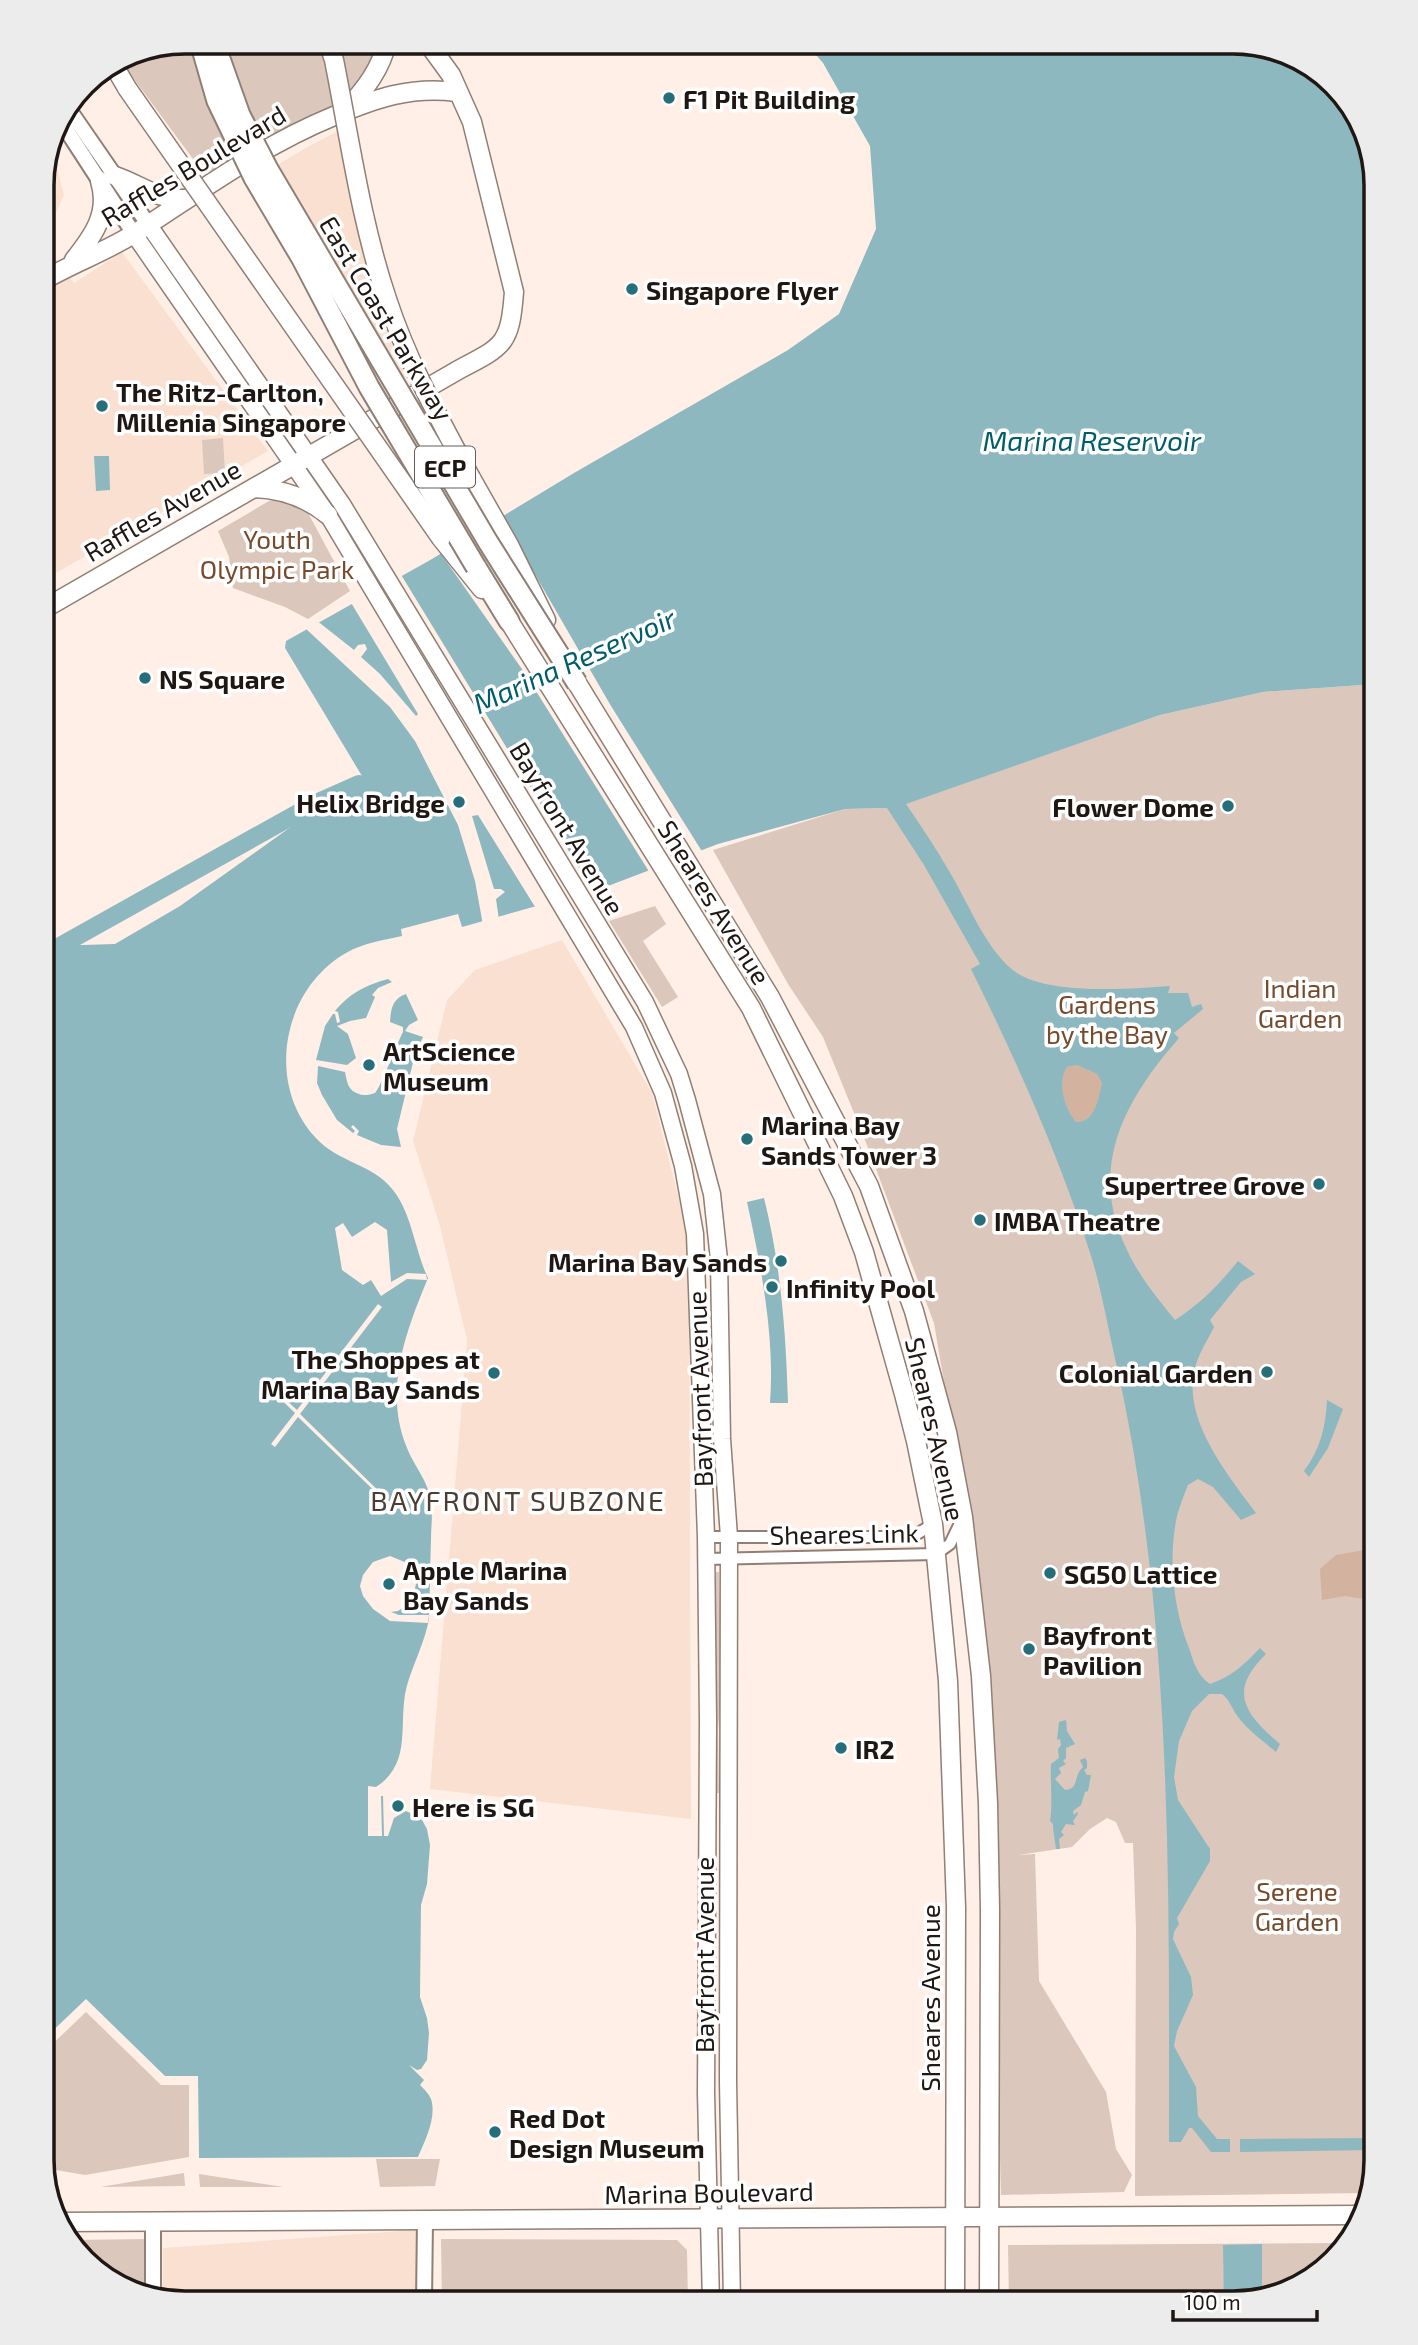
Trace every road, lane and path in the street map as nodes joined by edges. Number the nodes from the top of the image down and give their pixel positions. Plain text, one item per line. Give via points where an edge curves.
1 (203, 54) edge
2 (218, 54) edge
3 (332, 54) edge
4 (383, 54) edge
5 (435, 54) edge
6 (118, 73) edge
7 (454, 84) junction
8 (344, 111) junction
9 (70, 123) edge
10 (108, 179) junction
11 (184, 199) junction
12 (141, 229) junction
13 (69, 266) junction
14 (55, 274) edge
15 (301, 461) junction
16 (254, 488) junction
17 (335, 510) junction
18 (55, 603) edge
19 (509, 621) junction
20 (577, 683) junction
21 (963, 1517) junction
22 (933, 1524) junction
23 (706, 1537) junction
24 (729, 1537) junction
25 (936, 1554) junction
26 (706, 1559) junction
27 (729, 1559) junction
28 (1351, 2215) edge
29 (954, 2216) junction
30 (988, 2216) junction
31 (709, 2218) junction
32 (732, 2218) junction
33 (425, 2220) junction
34 (70, 2222) edge
35 (153, 2222) junction
36 (153, 2286) edge
37 (424, 2290) edge
38 (711, 2291) edge
39 (732, 2291) edge
40 (955, 2291) edge
41 (989, 2291) edge

1 - 19 highway, East Coast Parkway / ECP, bridge via 217,101 254,178 369,387
2 - 20 highway, East Coast Parkway / ECP, bridge via 240,115 268,169 488,542
3 - 20 main road, Sheares Avenue, bridge via 366,224 387,300 445,430 509,545
4 - 8 main road via 365,89
5 - 7 main road, Raffles Avenue
6 - 19 main road, Sheares Avenue, bridge via 441,538
7 - 8 main road, Raffles Boulevard via 399,93
7 - 15 main road, Raffles Avenue via 472,122 514,292 506,336 494,351
8 - 11 main road, Raffles Boulevard via 299,130
9 - 10 street
10 - 11 main road via 164,198
10 - 12 street
10 - 13 main road via 101,217
11 - 12 main road, Raffles Boulevard
12 - 13 main road, Raffles Boulevard
12 - 15 main road, Bayfront Avenue
13 - 14 main road, Raffles Boulevard
15 - 16 main road, Raffles Avenue
15 - 17 main road, Bayfront Avenue
16 - 17 main road via 291,494
16 - 18 main road, Raffles Avenue
17 - 23 main road, Bayfront Avenue via 626,1013 663,1093 695,1234
17 - 24 main road, Bayfront Avenue via 645,1002 683,1087 718,1231
19 - 22 main road, Sheares Avenue via 751,1008 843,1196 864,1252 916,1441
20 - 21 main road, Sheares Avenue via 770,997 869,1186 914,1311 947,1432
21 - 25 street, Sheares Link via 950,1544
21 - 30 main road, Sheares Avenue via 981,1676 988,1803
22 - 24 street, Sheares Link via 904,1537
22 - 25 main road, Sheares Avenue
23 - 24 street, Sheares Link
23 - 26 main road, Bayfront Avenue
24 - 27 main road, Bayfront Avenue
25 - 27 street, Sheares Link
25 - 29 main road, Sheares Avenue via 954,1805
26 - 27 street, Sheares Link
26 - 31 main road, Bayfront Avenue
27 - 32 main road, Bayfront Avenue
28 - 30 main road, Marina Boulevard
29 - 30 main road, Marina Boulevard
29 - 32 main road, Marina Boulevard
29 - 40 main road, Sheares Avenue
30 - 41 main road, Sheares Avenue
31 - 32 main road, Marina Boulevard
31 - 33 main road, Marina Boulevard
31 - 38 main road, Bayfront Avenue
32 - 39 main road, Bayfront Avenue
33 - 35 main road, Marina Boulevard
33 - 37 street
34 - 35 main road, Marina Boulevard
35 - 36 street

